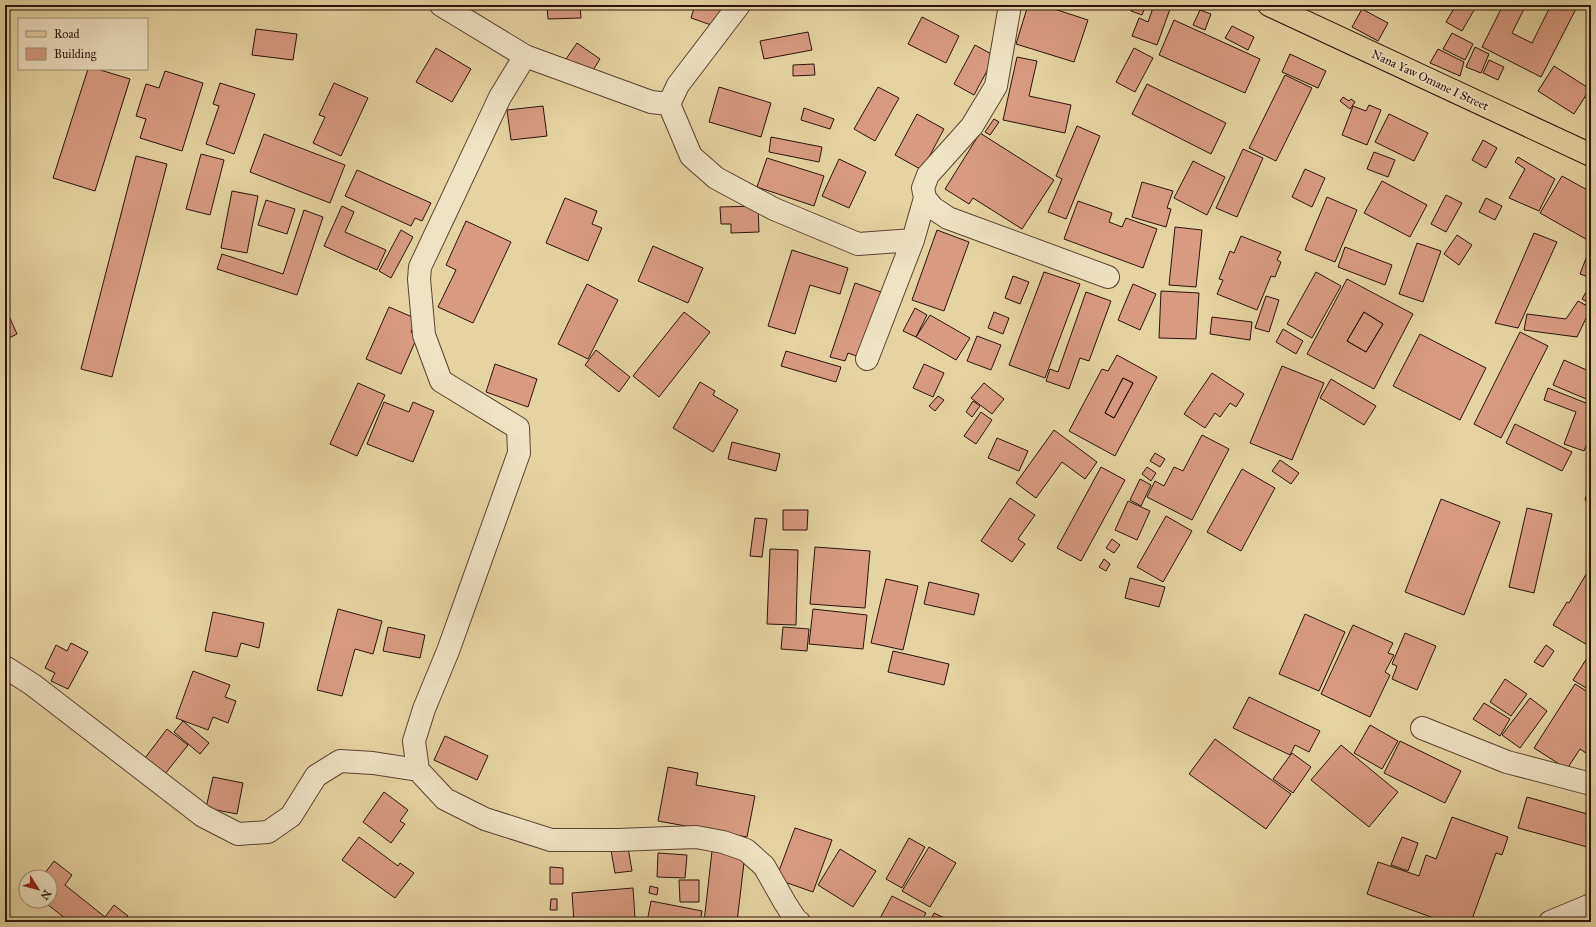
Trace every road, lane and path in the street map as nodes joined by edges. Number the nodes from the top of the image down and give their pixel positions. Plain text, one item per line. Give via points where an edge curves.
1 (441, 5) edge
2 (739, 5) edge
3 (1010, 5) edge
4 (1269, 5) edge
5 (525, 56) junction
6 (670, 104) junction
7 (1591, 155) edge
8 (925, 198) junction
9 (913, 240) junction
10 (1108, 277) dead end
11 (867, 359) dead end
12 (5, 668) edge
13 (1422, 728) dead end
14 (418, 770) junction
15 (1591, 784) edge
16 (1591, 905) edge
17 (799, 922) edge
18 (1550, 922) edge

1 - 5 street
2 - 6 street via 678,85
3 - 8 street via 996,86 972,126 928,175 923,188
4 - 7 main road, Nana Yaw Omane I Street
5 - 6 street via 651,102
5 - 14 street via 500,97 420,267 424,335 441,381 518,428 519,453 418,728 414,741
6 - 9 street via 692,156 716,178 774,209 858,244
8 - 9 street
8 - 10 street via 933,208 948,218
9 - 11 street
12 - 14 street via 33,685 203,816 238,834 268,832 291,816 316,776 340,761
13 - 15 street via 1507,762
14 - 17 street via 445,799 485,819 551,840 696,836 746,850 764,866
16 - 18 street

